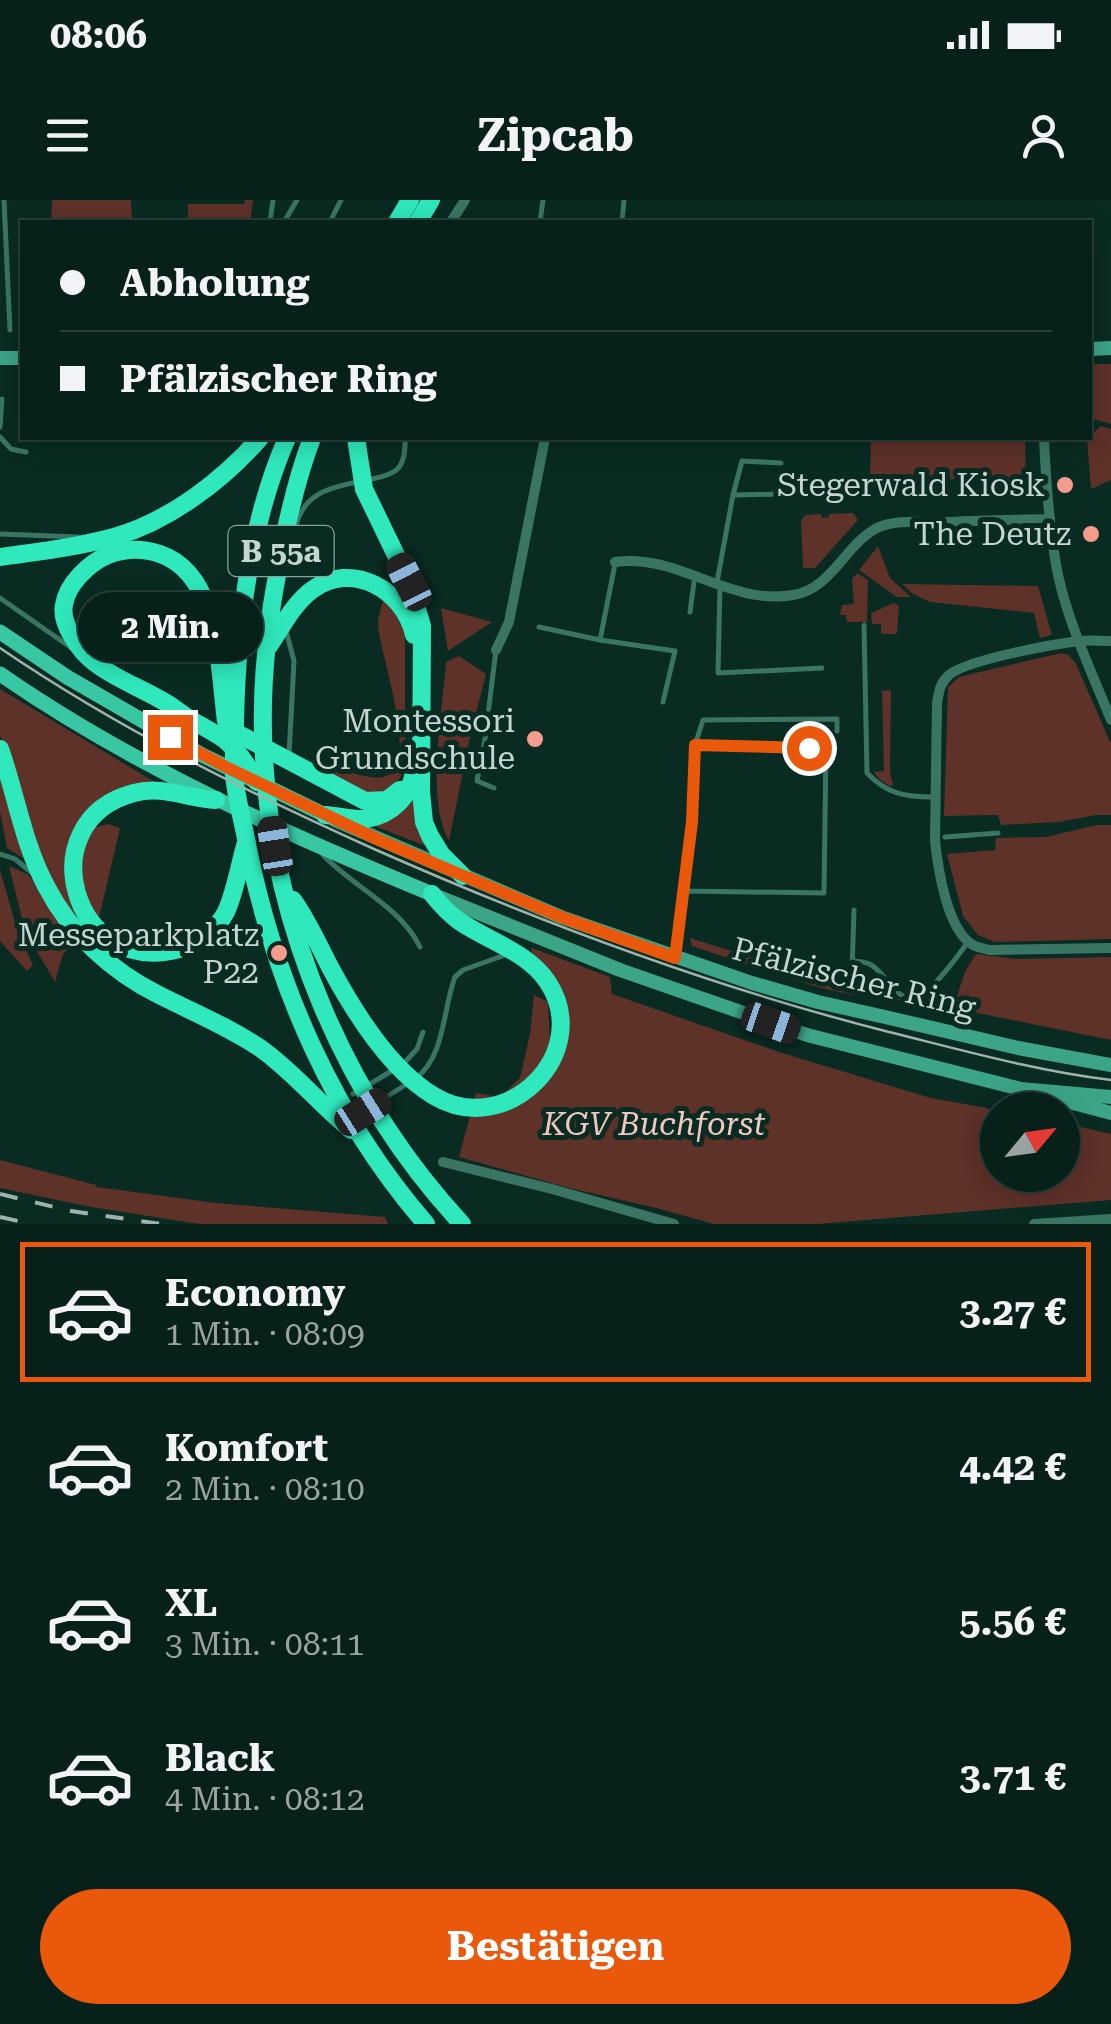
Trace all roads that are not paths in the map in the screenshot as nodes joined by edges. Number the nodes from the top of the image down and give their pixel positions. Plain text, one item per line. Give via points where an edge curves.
1 (4, 200) edge
2 (7, 295) junction
3 (0, 305) edge
4 (10, 330) dead end
5 (1, 400) edge
6 (0, 427) edge
7 (1, 440) edge
8 (258, 440) edge
9 (286, 440) edge
10 (311, 440) edge
11 (356, 440) edge
12 (406, 440) edge
13 (545, 440) edge
14 (1044, 440) edge
15 (26, 452) dead end
16 (781, 462) dead end
17 (780, 494) dead end
18 (733, 496) junction
19 (1050, 520) junction
20 (0, 534) edge
21 (120, 540) junction
22 (0, 557) edge
23 (615, 562) joint
24 (695, 575) junction
25 (718, 585) junction
26 (0, 598) edge
27 (690, 612) dead end
28 (509, 622) junction
29 (523, 624) dead end
30 (864, 625) dead end
31 (539, 627) dead end
32 (0, 632) edge
33 (600, 640) junction
34 (1111, 641) edge
35 (1078, 642) junction
36 (266, 650) junction
37 (496, 650) joint
38 (92, 662) junction
39 (822, 668) dead end
40 (114, 675) junction
41 (67, 676) junction
42 (0, 677) edge
43 (663, 702) dead end
44 (168, 704) junction
45 (1111, 720) edge
46 (837, 731) dead end
47 (414, 744) junction
48 (695, 745) junction
49 (0, 749) edge
50 (289, 760) junction
51 (234, 776) junction
52 (257, 782) junction
53 (494, 788) dead end
54 (936, 798) junction
55 (216, 800) junction
56 (326, 815) junction
57 (998, 833) dead end
58 (945, 837) dead end
59 (247, 841) junction
60 (314, 845) junction
61 (0, 854) edge
62 (463, 876) junction
63 (46, 886) junction
64 (284, 888) junction
65 (684, 891) junction
66 (432, 894) junction
67 (854, 910) dead end
68 (80, 922) junction
69 (968, 942) junction
70 (420, 947) dead end
71 (1111, 948) edge
72 (515, 953) junction
73 (675, 958) junction
74 (852, 961) junction
75 (852, 972) dead end
76 (423, 1032) dead end
77 (1111, 1065) edge
78 (1028, 1090) junction
79 (353, 1094) dead end
80 (1111, 1097) edge
81 (363, 1112) dead end
82 (1111, 1113) edge
83 (363, 1140) junction
84 (443, 1162) dead end
85 (420, 1174) junction
86 (1111, 1219) edge
87 (426, 1224) edge
88 (462, 1224) edge
89 (477, 1224) edge
90 (674, 1224) edge
91 (1034, 1224) edge

1 - 2 lane
2 - 3 lane
2 - 4 lane
5 - 6 lane
7 - 15 lane
8 - 21 highway via 195,496
9 - 51 highway, B 55a via 266,495 246,587
10 - 36 highway, B 55a via 282,543
11 - 62 highway via 364,489 420,614 424,822
12 - 50 lane via 400,468 390,476 323,490 298,518 280,595 294,661
13 - 28 street
14 - 19 street
16 - 18 lane via 742,461
17 - 18 lane
18 - 25 lane
19 - 25 street via 886,525 813,588 795,595 744,594
19 - 35 street
20 - 21 lane
21 - 22 highway
21 - 38 highway via 85,570 64,605 69,630
21 - 51 highway via 180,564 203,595
23 - 24 street via 655,562
23 - 33 lane
24 - 25 street
24 - 27 lane
25 - 39 lane via 718,673
26 - 38 lane
28 - 29 lane
28 - 37 street
30 - 54 lane via 867,774 899,796
31 - 33 lane
32 - 41 main road, Pfälzischer Ring
33 - 43 lane via 675,651
34 - 35 street
35 - 45 street
35 - 54 street via 965,666 944,679 937,703
36 - 47 highway via 320,584 370,582 394,596 415,641
36 - 64 highway, B 55a via 266,792
37 - 53 lane via 476,782
38 - 40 highway
40 - 41 main road
40 - 44 highway
41 - 52 main road, Pfälzischer Ring
42 - 55 main road, Pfälzischer Ring
44 - 50 highway
44 - 52 highway via 238,751
46 - 48 lane via 837,719 703,720
47 - 50 highway via 403,786 380,802 355,797
47 - 56 highway via 414,776 400,803 367,818
48 - 65 lane
48 - 65 lane via 826,748 824,894
49 - 63 highway
51 - 59 highway, B 55a
52 - 56 main road, Pfälzischer Ring
54 - 69 street via 937,860 948,906
55 - 60 main road, Pfälzischer Ring
55 - 68 highway via 152,789 103,808 82,832 74,855
56 - 62 main road, Pfälzischer Ring
57 - 58 lane
59 - 68 highway via 225,912 188,946 136,951
59 - 83 highway, B 55a via 287,988
60 - 66 main road, Pfälzischer Ring
60 - 70 lane via 404,922
61 - 63 lane via 24,864
62 - 73 main road, Pfälzischer Ring
63 - 68 highway
64 - 72 highway via 364,1022 404,1071 449,1103 504,1103 530,1089 551,1062 560,1034 558,1007 546,980
64 - 85 highway, B 55a via 330,1025 367,1096
65 - 73 lane
66 - 72 highway via 460,922
66 - 78 main road, Pfälzischer Ring via 807,1035
67 - 74 lane
68 - 83 highway via 104,960 260,1048
69 - 71 street via 989,950
69 - 74 lane via 925,993 912,998 902,996 874,965
72 - 81 lane via 458,974 424,1072
73 - 77 main road, Pfälzischer Ring via 818,1002
74 - 75 lane
76 - 79 lane via 410,1058
78 - 80 main road, Pfälzischer Ring
78 - 82 main road
83 - 87 highway, B 55a
84 - 90 street
85 - 88 highway, B 55a
85 - 89 highway, B 55a
86 - 91 street

